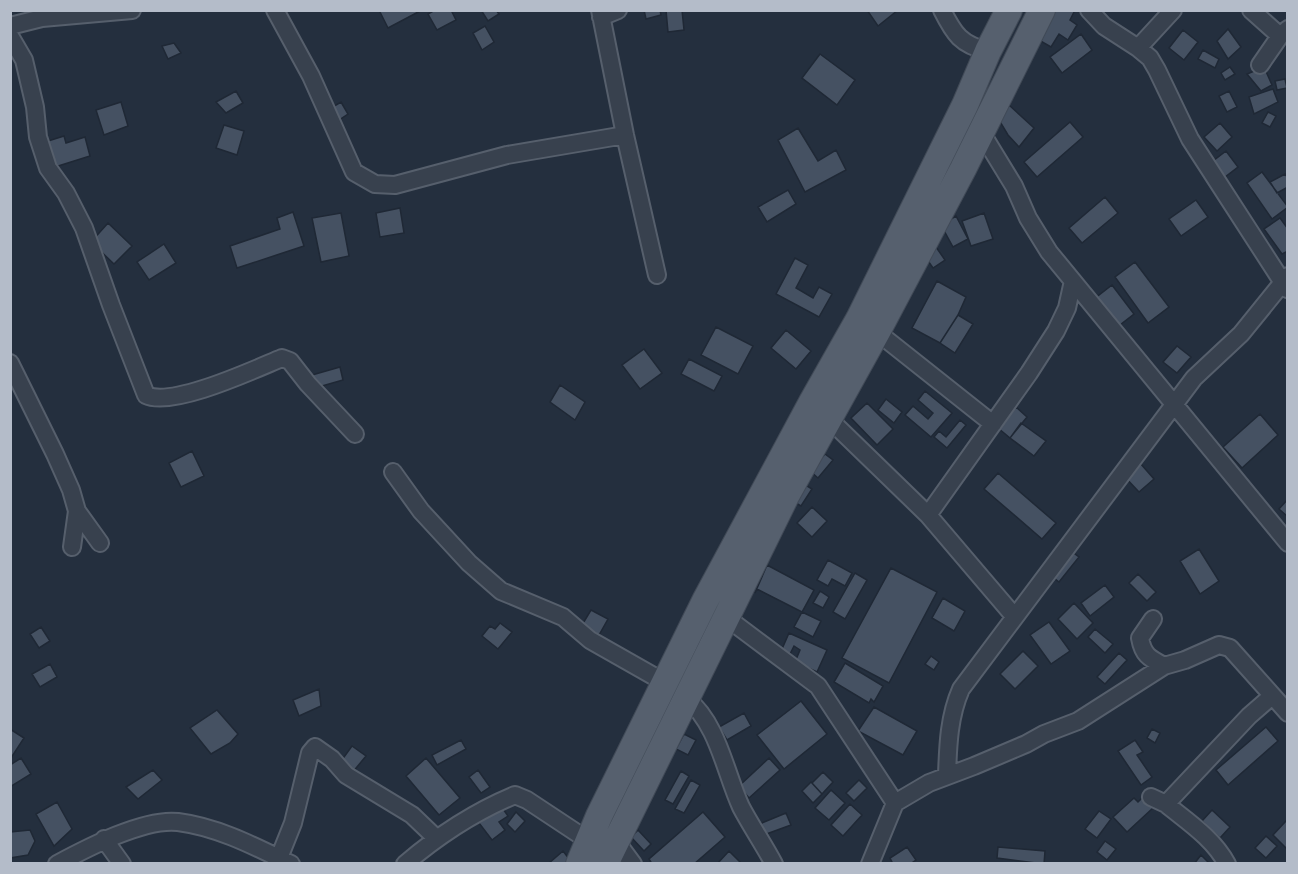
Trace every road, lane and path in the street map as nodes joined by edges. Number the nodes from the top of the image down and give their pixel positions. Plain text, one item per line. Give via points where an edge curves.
1 (132, 10) edge
2 (275, 10) edge
3 (618, 10) edge
4 (942, 10) edge
5 (1009, 10) edge
6 (1042, 10) edge
7 (1089, 10) edge
8 (1173, 10) edge
9 (1251, 10) edge
10 (600, 14) edge
11 (10, 26) edge
12 (1284, 32) edge
13 (10, 36) edge
14 (1138, 48) junction
15 (988, 51) junction
16 (1260, 65) dead end
17 (981, 132) junction
18 (625, 135) junction
19 (657, 275) dead end
20 (1073, 281) junction
21 (1286, 283) edge
22 (877, 332) junction
23 (10, 363) edge
24 (1174, 404) junction
25 (828, 418) junction
26 (993, 424) junction
27 (355, 434) dead end
28 (393, 472) dead end
29 (77, 511) junction
30 (928, 515) junction
31 (100, 543) dead end
32 (1287, 543) edge
33 (72, 547) dead end
34 (1014, 616) junction
35 (727, 618) junction
36 (1153, 619) dead end
37 (1164, 666) junction
38 (664, 682) junction
39 (1272, 696) junction
40 (687, 699) junction
41 (1287, 713) edge
42 (947, 775) junction
43 (895, 803) junction
44 (436, 838) junction
45 (104, 839) junction
46 (616, 841) junction
47 (584, 852) edge
48 (277, 860) edge
49 (57, 864) edge
50 (122, 864) edge
51 (405, 864) edge
52 (605, 864) edge
53 (633, 864) edge
54 (774, 864) edge
55 (870, 864) edge
56 (1227, 864) edge

1 - 11 street via 42,18
2 - 18 street via 311,76 354,172 375,183 395,185 507,155
3 - 10 street
4 - 15 street via 958,38
5 - 15 main road
6 - 17 main road
7 - 14 street via 1104,26
8 - 14 street
9 - 12 street
10 - 18 street
12 - 16 street
13 - 27 street via 24,60 38,137 48,168 84,228 146,395 154,398 197,392 282,358 290,361
14 - 21 street via 1150,58 1190,139
15 - 38 main road via 864,310
17 - 20 street via 1049,252
17 - 22 main road
18 - 19 street
20 - 24 street
20 - 26 street via 1067,308 1056,331
21 - 24 street
22 - 25 main road
22 - 26 street
23 - 29 street via 55,454
24 - 32 street
24 - 34 street
25 - 30 street
25 - 35 main road
26 - 30 street
28 - 38 street via 421,511 501,591 563,617 590,640
29 - 31 street
29 - 33 street
30 - 34 street
34 - 42 street via 954,704
35 - 40 main road
35 - 43 street via 819,686
36 - 37 street via 1140,638 1142,650
37 - 39 street via 1220,645 1237,654
37 - 42 street via 1078,721
38 - 47 main road
39 - 41 street
39 - 56 street via 1159,800 1207,837
40 - 46 main road
40 - 54 street via 699,709 723,756 741,806
42 - 43 street
43 - 55 street
44 - 47 street via 515,795 527,800
44 - 48 street via 412,815 346,775 315,747 310,753 293,823
44 - 51 street
45 - 48 street via 177,822 213,831
45 - 49 street
45 - 50 street
46 - 52 main road
46 - 53 street

